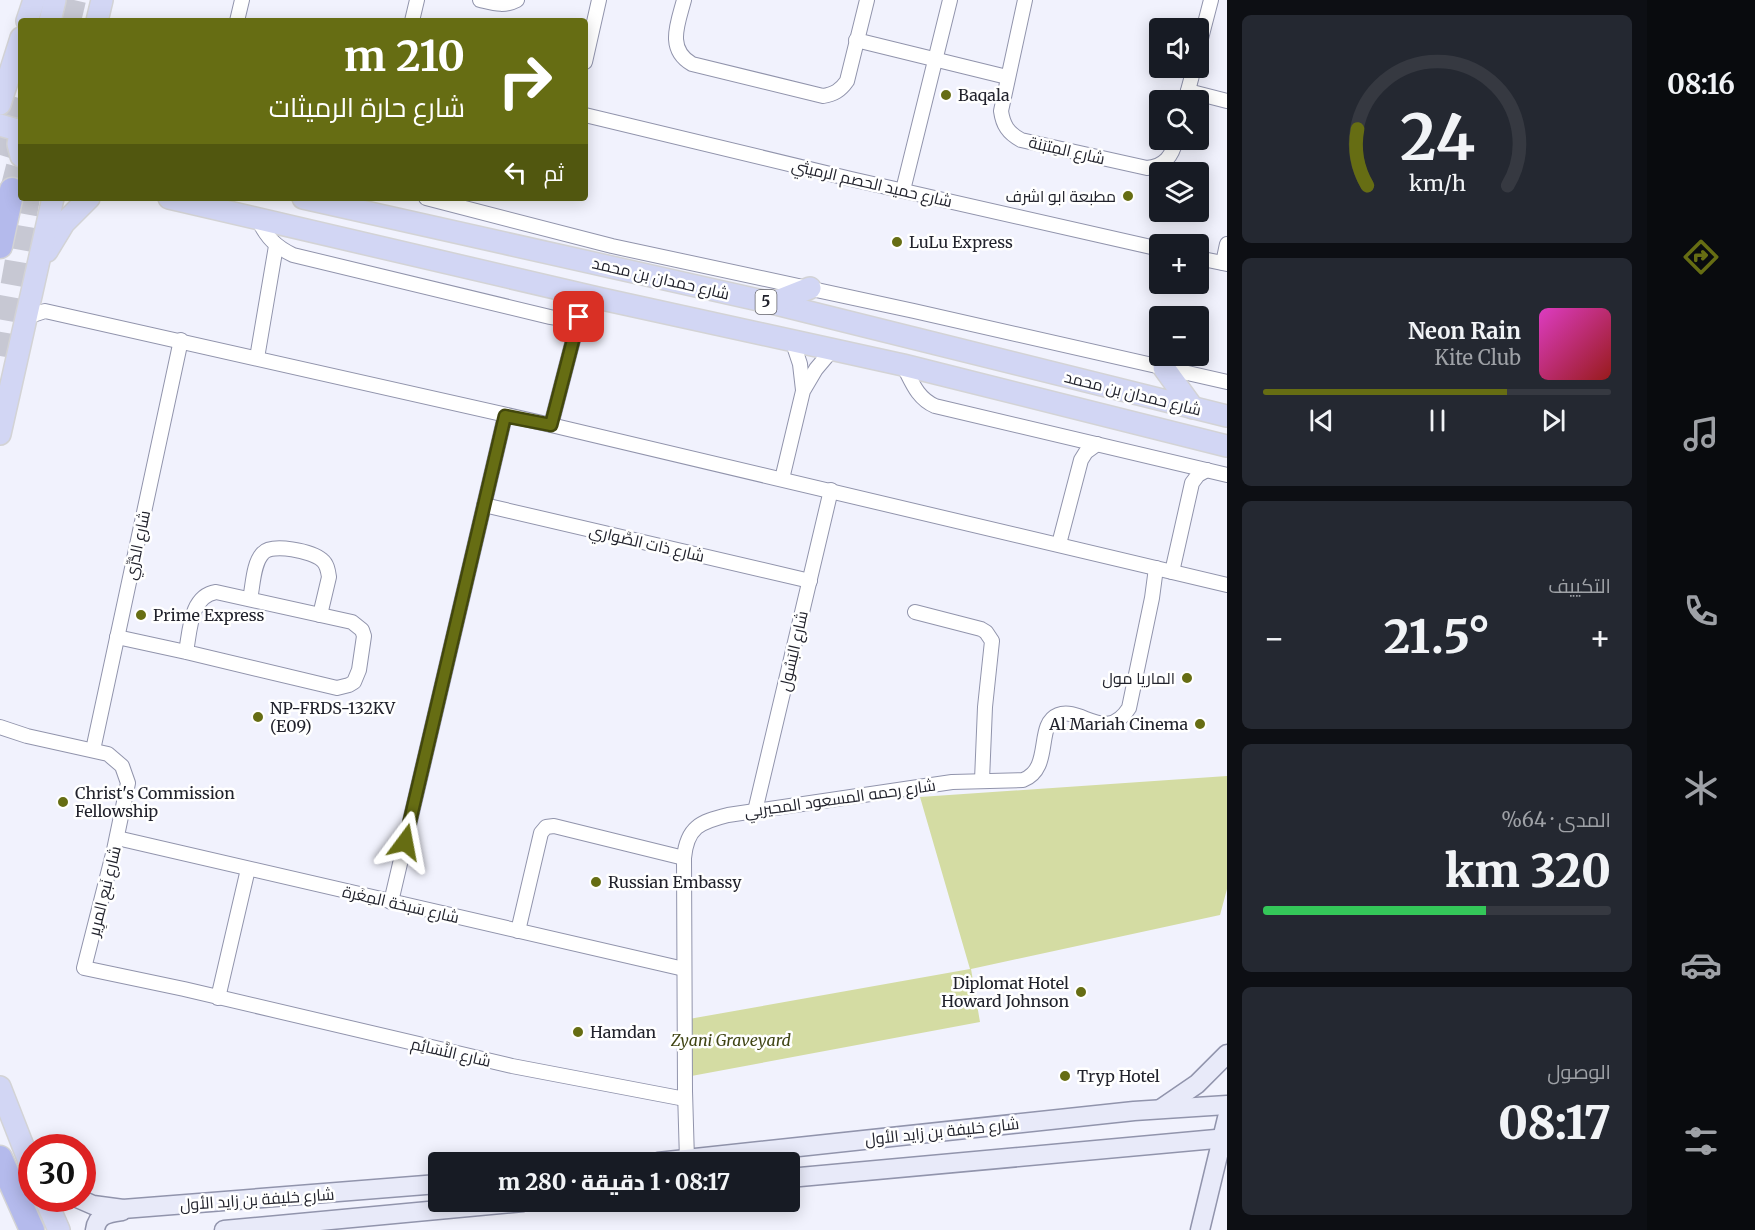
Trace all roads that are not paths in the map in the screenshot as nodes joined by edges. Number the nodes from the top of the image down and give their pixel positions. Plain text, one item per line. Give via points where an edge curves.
1 (34, 0) edge
2 (55, 0) edge
3 (102, 0) edge
4 (242, 0) edge
5 (417, 0) edge
6 (480, 0) edge
7 (517, 0) edge
8 (599, 0) edge
9 (684, 0) edge
10 (867, 0) edge
11 (950, 0) edge
12 (1025, 0) edge
13 (1211, 0) edge
14 (28, 18) edge
15 (51, 18) edge
16 (98, 18) edge
17 (238, 18) edge
18 (413, 18) edge
19 (1206, 18) edge
20 (856, 40) junction
21 (18, 43) edge
22 (18, 47) edge
23 (588, 49) edge
24 (935, 59) junction
25 (0, 65) edge
26 (1007, 77) junction
27 (1209, 99) edge
28 (1227, 101) edge
29 (0, 104) edge
30 (588, 116) edge
31 (0, 125) edge
32 (18, 129) edge
33 (1172, 150) edge
34 (0, 157) edge
35 (18, 161) edge
36 (12, 190) tunnel mouth
37 (903, 190) junction
38 (52, 201) edge
39 (86, 201) edge
40 (182, 201) edge
41 (316, 201) edge
42 (438, 201) edge
43 (258, 219) junction
44 (1227, 244) edge
45 (0, 246) edge
46 (276, 246) junction
47 (1149, 246) edge
48 (1209, 260) edge
49 (1225, 264) edge
50 (35, 283) junction
51 (810, 288) junction
52 (602, 299) junction
53 (772, 303) junction
54 (579, 317) junction
55 (24, 324) junction
56 (181, 340) junction
57 (792, 340) junction
58 (832, 350) junction
59 (257, 358) junction
60 (903, 365) junction
61 (1164, 368) junction
62 (1227, 382) edge
63 (803, 391) junction
64 (1193, 408) junction
65 (505, 416) junction
66 (1227, 416) edge
67 (551, 425) junction
68 (0, 434) edge
69 (1097, 444) junction
70 (1227, 446) edge
71 (1207, 470) junction
72 (1227, 476) edge
73 (782, 479) junction
74 (831, 490) junction
75 (484, 505) junction
76 (1059, 544) junction
77 (1156, 568) junction
78 (1172, 572) junction
79 (810, 581) junction
80 (1227, 585) edge
81 (250, 599) junction
82 (915, 612) dead end
83 (320, 615) junction
84 (117, 638) junction
85 (186, 652) junction
86 (0, 727) edge
87 (93, 750) junction
88 (982, 780) junction
89 (756, 811) junction
90 (116, 844) junction
91 (684, 858) junction
92 (248, 869) junction
93 (391, 902) junction
94 (518, 931) junction
95 (84, 968) joint
96 (684, 969) junction
97 (218, 998) junction
98 (1227, 1054) edge
99 (0, 1087) edge
100 (685, 1099) junction
101 (1227, 1105) edge
102 (1160, 1109) junction
103 (1227, 1118) edge
104 (18, 1134) edge
105 (1225, 1138) edge
106 (687, 1152) edge
107 (754, 1152) edge
108 (0, 1158) edge
109 (800, 1177) edge
110 (428, 1185) edge
111 (96, 1204) edge
112 (138, 1208) junction
113 (428, 1211) edge
114 (51, 1212) edge
115 (242, 1229) edge
116 (32, 1230) edge
117 (59, 1230) edge
118 (96, 1230) edge
119 (224, 1230) edge
120 (1200, 1230) edge

1 - 14 main road
2 - 15 main road
3 - 16 main road
4 - 17 street
5 - 18 street
6 - 7 street via 500,5
8 - 23 street
9 - 20 street via 675,38 685,60 823,96 833,94 847,81
10 - 20 street
11 - 24 street
12 - 26 street, شارع المِتبَنة
13 - 19 street
20 - 24 street
21 - 25 main road
22 - 29 main road
24 - 26 street
24 - 37 street
26 - 33 street, شارع المِتبَنة via 1002,120 1006,129 1021,140 1148,168 1169,158
27 - 28 street
30 - 37 street, شارع حميد الحصم الرميثي
31 - 32 main road
34 - 35 main road
36 - 45 highway
37 - 47 street, شارع حميد الحصم الرميثي
38 - 50 main road
39 - 50 main road via 52,242
40 - 43 main road, شارع حمدان بن محمد / 5
41 - 53 main road, شارع حمدان بن محمد / 5
42 - 51 street via 612,246
43 - 46 street
43 - 52 main road, شارع حمدان بن محمد / 5
44 - 49 street
46 - 54 street via 293,255 550,317
46 - 59 street
48 - 49 street
50 - 55 main road
51 - 53 main road
51 - 61 street
52 - 54 street, شارع حمدان بن محمد
52 - 57 main road, شارع حمدان بن محمد / 5
53 - 64 main road, شارع حمدان بن محمد / 5
54 - 67 street
55 - 56 street via 45,311
55 - 68 main road
56 - 59 street
56 - 84 street, شارع الدُّرِّي
57 - 58 main road, شارع حمدان بن محمد / 5
57 - 63 street
58 - 60 main road, شارع حمدان بن محمد / 5
58 - 63 street
59 - 65 street
60 - 69 street via 916,392 935,406
60 - 70 main road, شارع حمدان بن محمد / 5
61 - 62 street
61 - 64 main road
63 - 73 street
64 - 66 main road, شارع حمدان بن محمد / 5
65 - 67 street
65 - 75 street
67 - 73 street
69 - 71 street
69 - 76 street via 1081,460
71 - 72 street
71 - 78 street via 1192,483
73 - 74 street
74 - 76 street
74 - 79 street, شارع البَسُول
75 - 79 street, شارع ذات الصَّواري
75 - 93 street
76 - 77 street
77 - 78 street
77 - 88 street, شارع رحمه المسعود المحيربي via 1132,700 1125,715 1102,724 1064,713 1056,716 1049,722 1035,773 1023,780
78 - 80 street
79 - 89 street, شارع البَسُول
81 - 83 street
81 - 83 street via 259,559 265,550 276,547 301,552 317,556 328,570
81 - 85 street via 216,592 204,596 196,605
82 - 88 street via 981,629 992,641
83 - 85 street via 352,622 364,636 358,676 350,686 331,687
84 - 85 street
84 - 87 street, شارع الدُّرِّي
86 - 87 street, شارع نَبع المرِير
87 - 90 street, شارع نَبع المرِير via 116,759 127,774
88 - 89 street, شارع رحمه المسعود المحيربي
89 - 91 street, شارع رحمه المسعود المحيربي via 702,823 689,835
90 - 92 street, شارع سَبخة المِغَرة
90 - 95 street, شارع نَبع المرِير
91 - 94 street via 546,827 541,833
91 - 96 street, شارع رحمه المسعود المحيربي
92 - 93 street, شارع سَبخة المِغَرة
92 - 97 street
93 - 94 street, شارع سَبخة المِغَرة
94 - 96 street, شارع سَبخة المِغَرة
95 - 97 street, شارع النَّسَائِم
96 - 100 street, شارع رحمه المسعود المحيربي
97 - 100 street, شارع النَّسَائِم via 512,1066
98 - 102 main road via 1197,1084
99 - 104 main road
100 - 106 street, شارع رحمه المسعود المحيربي
101 - 102 main road, شارع خليفة بن زايد الأول
102 - 107 main road, شارع خليفة بن زايد الأول
103 - 105 main road
105 - 109 main road, شارع خليفة بن زايد الأول
105 - 120 main road
108 - 116 highway
110 - 112 main road, شارع خليفة بن زايد الأول
111 - 112 main road, شارع خليفة بن زايد الأول
112 - 118 main road via 104,1215
113 - 115 main road, شارع خليفة بن زايد الأول
114 - 117 main road
115 - 119 main road, شارع خليفة بن زايد الأول

